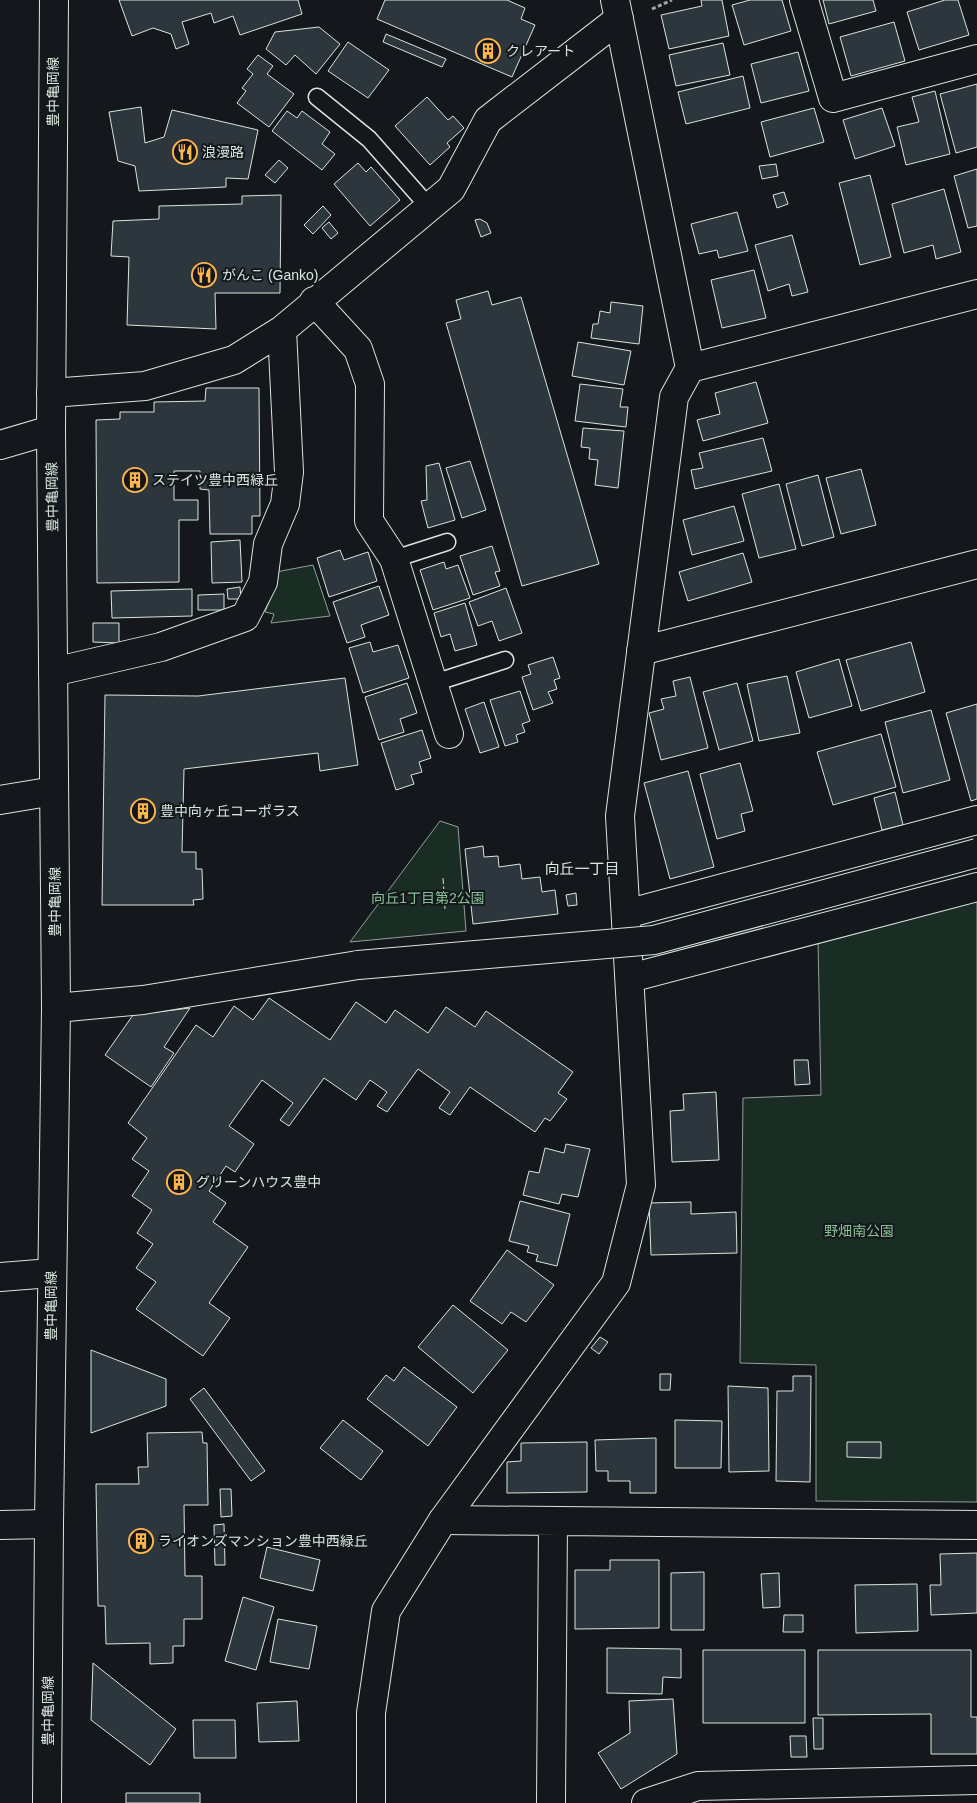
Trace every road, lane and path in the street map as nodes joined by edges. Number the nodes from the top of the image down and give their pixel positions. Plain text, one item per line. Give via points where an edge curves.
1 (54, 0) edge
2 (804, 0) edge
3 (617, 9) edge
4 (977, 59) edge
5 (318, 97) dead end
6 (429, 207) junction
7 (977, 294) edge
8 (314, 301) junction
9 (282, 330) junction
10 (690, 368) junction
11 (51, 392) junction
12 (51, 430) junction
13 (0, 445) edge
14 (447, 542) dead end
15 (394, 559) junction
16 (977, 564) edge
17 (641, 651) junction
18 (505, 660) dead end
19 (53, 672) junction
20 (434, 683) junction
21 (449, 734) dead end
22 (54, 791) junction
23 (0, 800) edge
24 (977, 820) edge
25 (977, 853) edge
26 (977, 887) edge
27 (626, 914) junction
28 (630, 978) junction
29 (56, 1008) junction
30 (51, 1273) junction
31 (0, 1277) edge
32 (443, 1520) junction
33 (553, 1521) junction
34 (48, 1524) junction
35 (0, 1525) edge
36 (977, 1525) edge
37 (977, 1780) edge
38 (698, 1794) edge
39 (48, 1803) edge
40 (371, 1803) edge
41 (551, 1803) edge
42 (646, 1803) edge

1 - 11 street, 豊中亀岡線
2 - 4 street via 833,98
3 - 6 street via 488,120 451,190
3 - 10 street
5 - 6 lane via 369,139
6 - 8 street
7 - 10 street
8 - 9 street
8 - 15 street via 358,348 370,384 369,521
9 - 11 street via 234,360 145,386
9 - 19 street via 289,472 285,504 268,544 263,582 245,617 161,646
10 - 17 street via 674,397
11 - 12 street, 豊中亀岡線
12 - 13 street
12 - 19 street, 豊中亀岡線
14 - 15 lane
15 - 20 street
16 - 17 street
17 - 27 street via 620,816
18 - 20 lane
19 - 22 street, 豊中亀岡線
20 - 21 street
22 - 23 street
22 - 29 street, 豊中亀岡線
24 - 27 street
25 - 29 street, bridge via 654,940 358,966 143,1000
26 - 28 street
27 - 28 street
28 - 32 street via 641,1185 616,1283
29 - 30 street, 豊中亀岡線
30 - 31 street
30 - 34 street, 豊中亀岡線
32 - 33 street
32 - 40 street via 386,1612 370,1712
33 - 36 street
33 - 41 street
34 - 35 street
34 - 39 street, 豊中亀岡線
37 - 38 street
38 - 42 street

